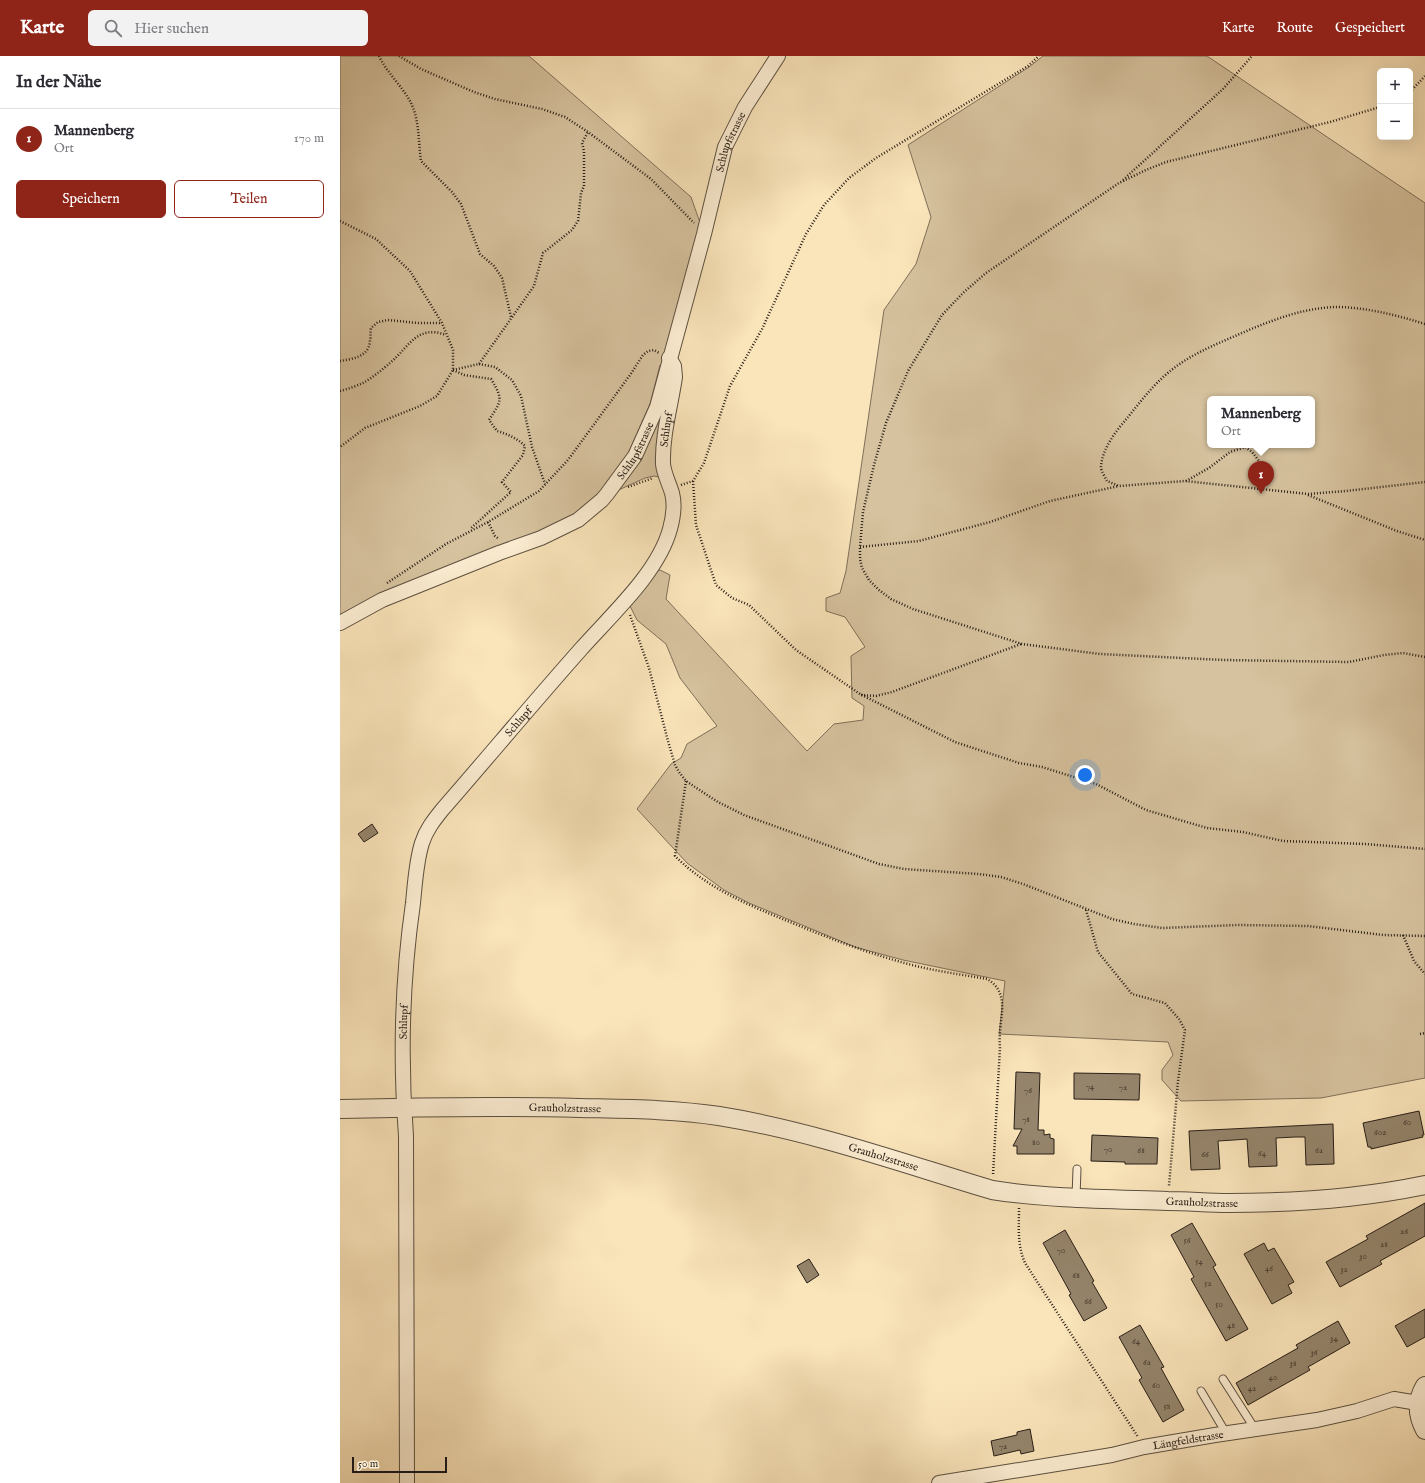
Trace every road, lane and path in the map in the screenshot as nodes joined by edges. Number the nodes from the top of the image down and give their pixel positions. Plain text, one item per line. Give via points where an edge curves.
1 (379, 56) edge
2 (399, 56) edge
3 (778, 56) edge
4 (1039, 56) edge
5 (1252, 56) edge
6 (1425, 76) edge
7 (1413, 89) edge
8 (1377, 108) edge
9 (588, 132) junction
10 (1119, 183) junction
11 (340, 221) edge
12 (704, 234) junction
13 (511, 317) junction
14 (442, 323) junction
15 (1425, 324) edge
16 (446, 335) junction
17 (669, 358) junction
18 (340, 361) edge
19 (478, 364) junction
20 (453, 370) junction
21 (340, 391) edge
22 (340, 447) edge
23 (1259, 461) dead end
24 (693, 481) junction
25 (1185, 481) junction
26 (1425, 482) edge
27 (545, 484) junction
28 (669, 484) junction
29 (1119, 486) junction
30 (607, 494) junction
31 (1308, 494) junction
32 (488, 522) junction
33 (468, 531) junction
34 (1425, 540) edge
35 (860, 547) junction
36 (510, 550) junction
37 (381, 587) dead end
38 (625, 601) junction
39 (340, 623) edge
40 (1022, 644) junction
41 (1425, 656) edge
42 (860, 694) junction
43 (686, 781) junction
44 (1425, 849) edge
45 (1086, 910) junction
46 (1402, 936) junction
47 (1425, 936) edge
48 (1425, 974) edge
49 (1420, 1034) dead end
50 (1425, 1034) edge
51 (404, 1108) junction
52 (340, 1109) edge
53 (1077, 1169) dead end
54 (1425, 1185) edge
55 (992, 1190) junction
56 (1022, 1194) junction
57 (1076, 1198) junction
58 (1168, 1201) junction
59 (1223, 1379) dead end
60 (1201, 1392) dead end
61 (1421, 1394) edge
62 (1254, 1429) junction
63 (1425, 1430) edge
64 (1226, 1433) junction
65 (1144, 1447) junction
66 (407, 1483) edge
67 (939, 1483) edge

1 - 13 path via 410,102 419,125 421,161 461,204 480,254 494,266 502,278
2 - 9 path via 474,92 552,112
3 - 12 street, Schlupfstrasse via 745,107 725,147
4 - 24 path via 1021,70 876,158 849,178 824,205 808,229 762,329 730,386 704,463
5 - 10 path via 1223,89
6 - 7 path
8 - 10 path via 1166,162
9 - 12 path via 651,179
9 - 13 path via 582,143 584,186 578,221 572,230 543,253 534,286
10 - 35 path via 986,273 942,315 908,371 886,422 863,512
11 - 14 path via 376,239 410,271
12 - 17 street, Schlupfstrasse
13 - 19 path
14 - 16 path
14 - 18 path via 388,320 378,322 371,328 365,354
15 - 29 path via 1389,313 1337,307 1291,314 1261,324 1193,355 1169,372 1148,392 1116,431 1105,451 1101,468 1107,481
16 - 20 path via 453,350
16 - 21 path via 426,332 410,342 391,362 364,382
17 - 27 path via 654,350 643,355 568,460
17 - 28 street, Schlupf via 674,366 675,377 663,454
17 - 30 street, Schlupfstrasse via 657,407 635,456
19 - 20 path
19 - 27 path via 495,367 512,380 521,396 532,447
20 - 22 path via 437,396 420,406 365,428
20 - 33 path via 464,375 491,379 499,392 500,403 489,420 497,431 520,441 524,446 523,455 502,482 511,492
23 - 25 path via 1245,448 1230,452
24 - 28 path
24 - 42 path via 696,525 716,586 732,598 749,605 796,650
25 - 29 path
25 - 31 path
26 - 31 path
27 - 32 path
28 - 30 path via 650,478 620,493
28 - 38 street, Schlupf via 674,503 666,542 656,561
29 - 35 path via 1050,501 990,522 918,541
30 - 36 street, Schlupfstrasse via 578,520
31 - 34 path via 1396,531
32 - 33 path
32 - 36 path via 495,536
33 - 37 path
35 - 40 path via 862,568 869,580 891,599
36 - 39 street, Schlupfstrasse via 382,600
38 - 43 path via 651,674 671,754
38 - 51 street, Schlupf via 442,810 426,833 419,856 405,964
40 - 41 path via 1100,654 1224,660 1349,662 1384,654
40 - 42 path via 892,692 876,696
42 - 44 path via 955,742 1096,784 1146,810 1207,828 1243,832 1283,841
43 - 45 path via 744,815 879,864 904,869 1001,877
43 - 55 path via 675,856 723,892 749,906 855,948 902,962 987,979 997,987 1002,994 1002,1003 998,1036 1000,1047
45 - 46 path via 1112,919 1162,928 1308,926
45 - 58 path via 1098,952 1132,994 1165,1003 1179,1018 1185,1030
46 - 47 path
46 - 48 path via 1414,961
49 - 50 path
51 - 52 street, Grauholzstrasse
51 - 55 street, Grauholzstrasse via 607,1108 717,1116 804,1133
51 - 66 street, Schlupf
53 - 57 lane
54 - 58 street, Grauholzstrasse via 1325,1199 1228,1203
55 - 56 street, Grauholzstrasse
56 - 57 street, Grauholzstrasse
56 - 65 path via 1019,1206 1020,1252
57 - 58 street, Grauholzstrasse
59 - 62 lane
60 - 64 lane
61 - 62 street, Längfeldstrasse via 1317,1420
61 - 63 street via 1420,1417
62 - 64 street, Längfeldstrasse
64 - 65 street, Längfeldstrasse
65 - 67 street, Längfeldstrasse via 1112,1455

